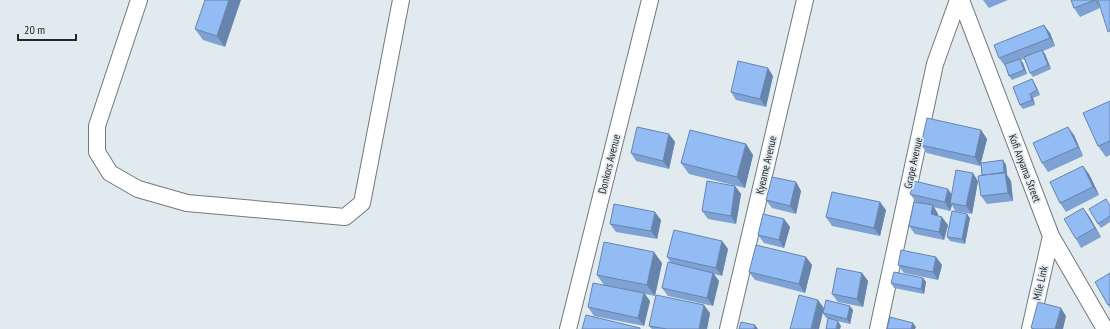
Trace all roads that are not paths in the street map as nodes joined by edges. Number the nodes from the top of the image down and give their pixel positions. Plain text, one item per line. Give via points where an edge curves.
1 (139, 0) edge
2 (401, 0) edge
3 (650, 0) edge
4 (805, 0) edge
5 (959, 0) edge
6 (1051, 236) junction
7 (568, 329) edge
8 (728, 329) edge
9 (878, 329) edge
10 (1030, 329) edge
11 (1105, 329) edge

1 - 2 street via 97,126 97,152 110,173 138,189 187,203 345,217 362,203
3 - 7 street, Donkors Avenue
4 - 8 street, Kyeame Avenue
5 - 6 street, Kofi Anyama Street
5 - 9 street, Grape Avenue via 935,64
6 - 10 street, Mile Link
6 - 11 street, Kofi Anyama Street

